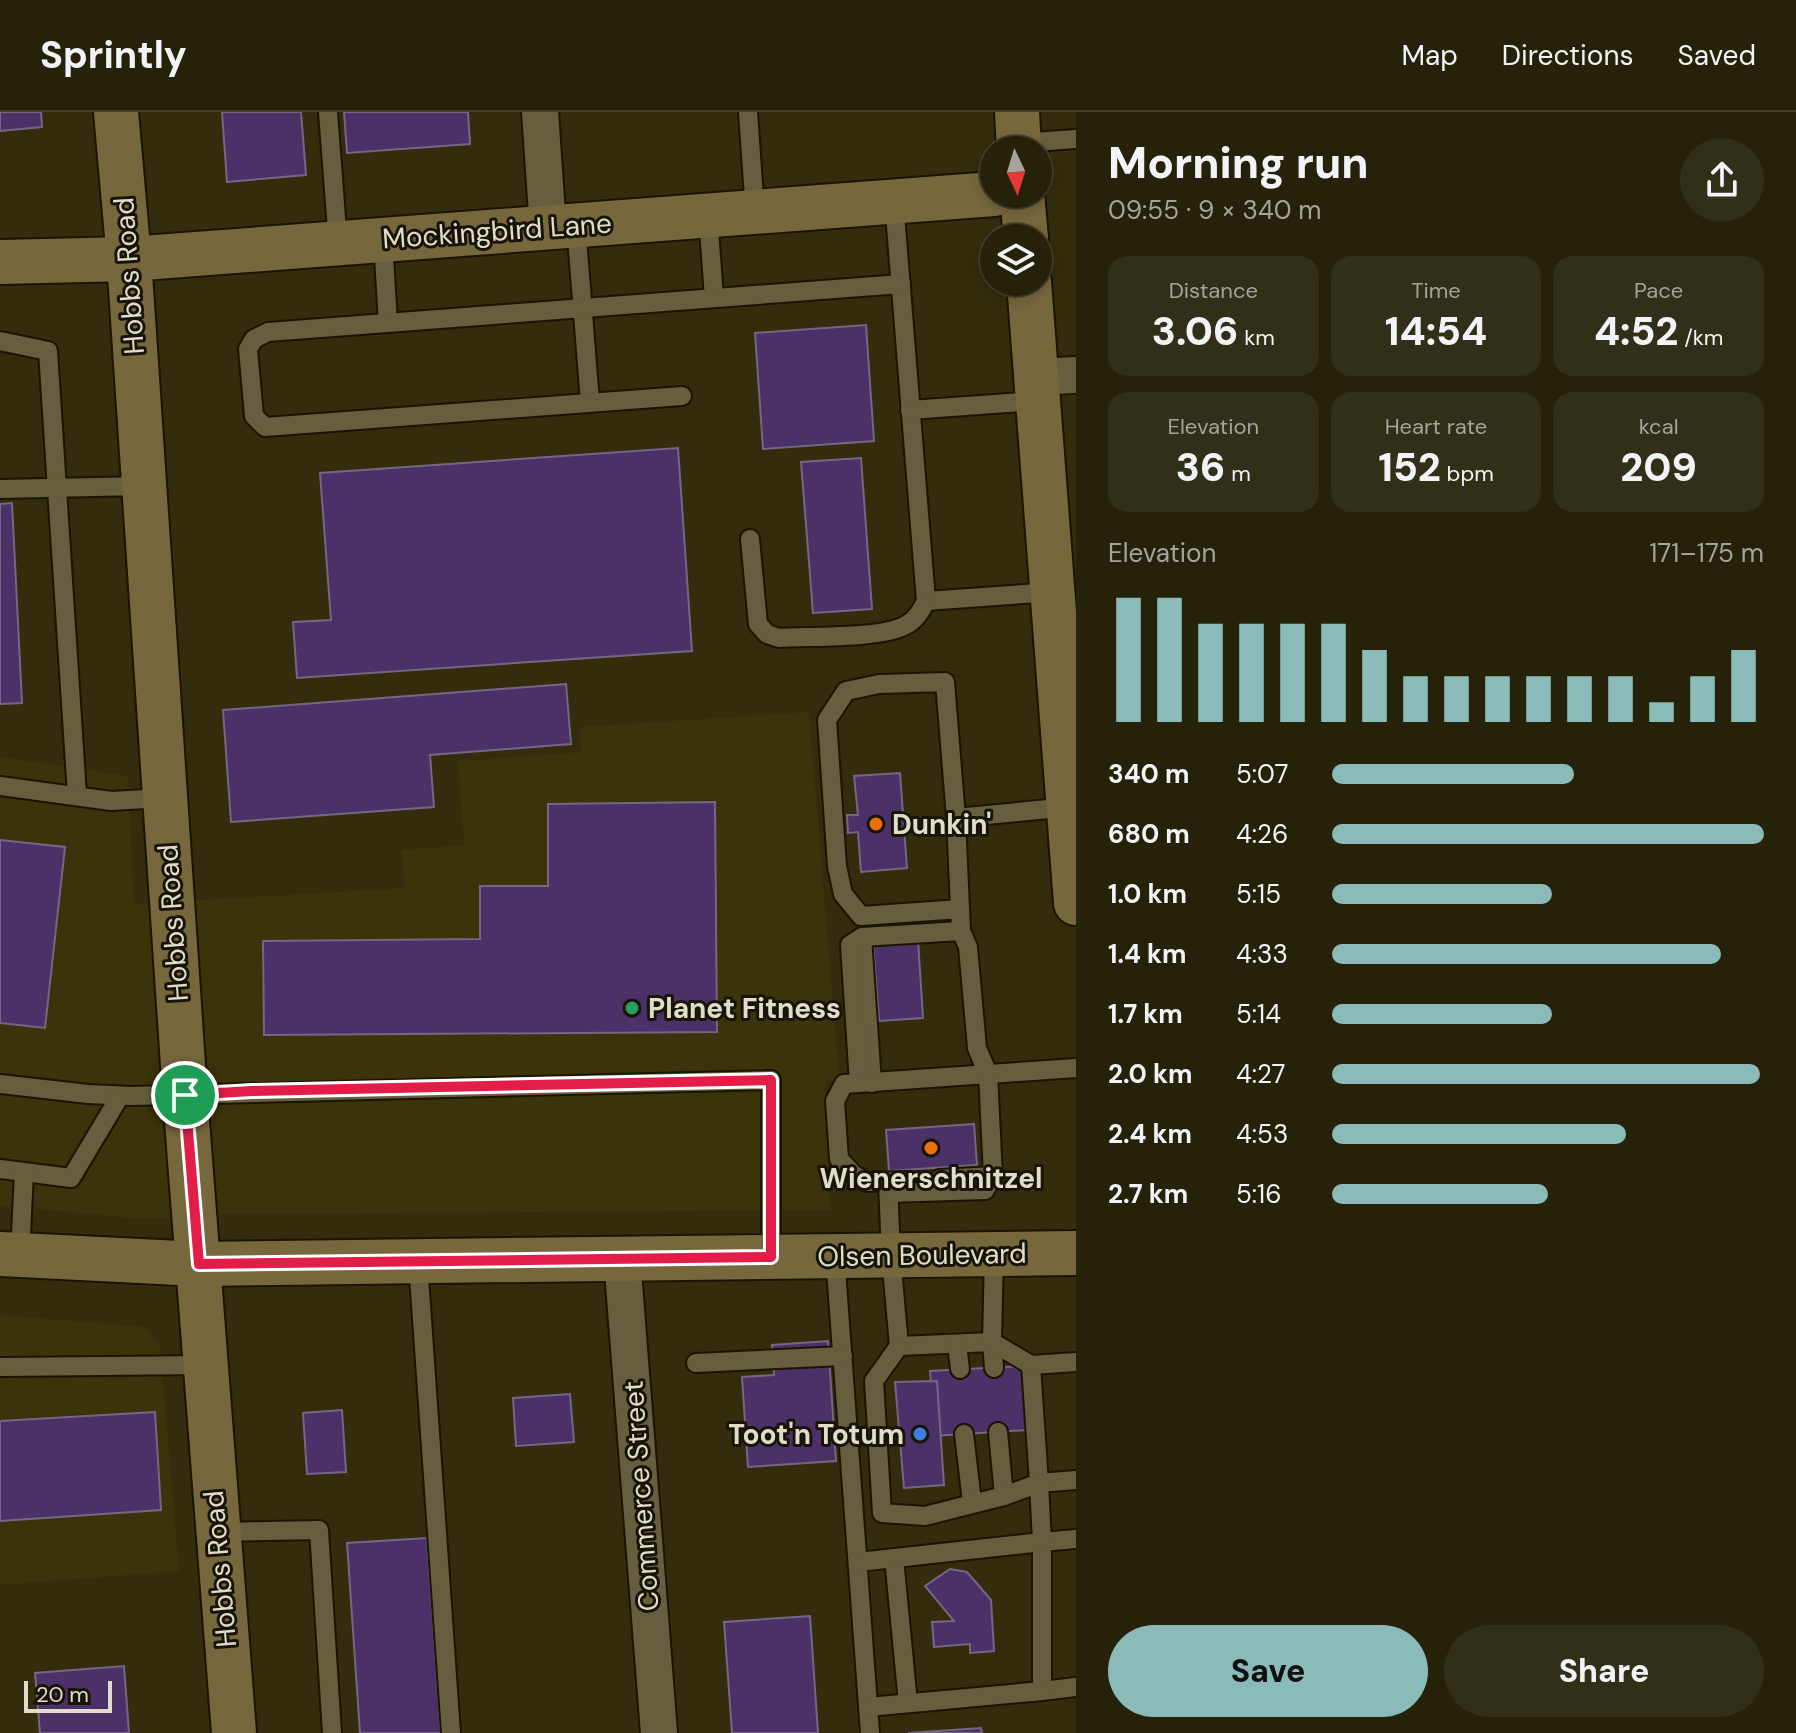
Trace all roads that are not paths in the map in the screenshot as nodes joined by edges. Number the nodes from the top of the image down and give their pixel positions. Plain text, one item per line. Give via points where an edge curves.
1 (116, 112) edge
2 (328, 112) edge
3 (540, 112) edge
4 (748, 112) edge
5 (1018, 135) edge
6 (1076, 139) edge
7 (980, 195) edge
8 (894, 201) junction
9 (755, 212) junction
10 (708, 215) junction
11 (562, 227) junction
12 (383, 240) junction
13 (338, 243) junction
14 (129, 259) junction
15 (0, 262) edge
16 (901, 284) junction
17 (1032, 296) edge
18 (714, 298) junction
19 (583, 308) junction
20 (388, 323) junction
21 (0, 341) edge
22 (1050, 384) edge
23 (682, 396) dead end
24 (590, 402) junction
25 (910, 410) junction
26 (143, 486) junction
27 (59, 487) junction
28 (0, 489) edge
29 (750, 539) dead end
30 (926, 601) junction
31 (1060, 608) edge
32 (0, 786) edge
33 (77, 795) junction
34 (164, 798) junction
35 (956, 818) junction
36 (1072, 819) edge
37 (1076, 903) edge
38 (960, 909) junction
39 (961, 931) junction
40 (1076, 1068) edge
41 (988, 1074) junction
42 (858, 1083) junction
43 (0, 1084) edge
44 (185, 1095) junction
45 (120, 1096) junction
46 (0, 1169) edge
47 (24, 1172) junction
48 (889, 1187) junction
49 (1076, 1253) edge
50 (994, 1254) junction
51 (10, 1255) edge
52 (835, 1256) junction
53 (891, 1256) junction
54 (771, 1257) junction
55 (622, 1258) junction
56 (418, 1262) junction
57 (199, 1264) junction
58 (992, 1342) junction
59 (957, 1344) junction
60 (899, 1346) junction
61 (843, 1356) junction
62 (1076, 1362) edge
63 (696, 1363) dead end
64 (205, 1365) junction
65 (1031, 1365) junction
66 (0, 1367) edge
67 (994, 1368) dead end
68 (960, 1369) dead end
69 (998, 1432) dead end
70 (964, 1434) dead end
71 (1076, 1480) edge
72 (1039, 1483) junction
73 (1004, 1496) junction
74 (972, 1502) junction
75 (217, 1532) junction
76 (1076, 1539) edge
77 (1042, 1542) junction
78 (894, 1558) junction
79 (858, 1562) junction
80 (1076, 1687) edge
81 (1042, 1691) junction
82 (908, 1703) junction
83 (868, 1707) junction
84 (234, 1733) edge
85 (332, 1733) edge
86 (451, 1733) edge
87 (659, 1733) edge
88 (870, 1733) edge

1 - 14 street, Hobbs Road
2 - 13 lane
3 - 11 street
4 - 9 lane
5 - 6 lane
7 - 8 street, Mockingbird Lane
8 - 9 street, Mockingbird Lane
8 - 16 lane
9 - 10 street, Mockingbird Lane
10 - 11 street, Mockingbird Lane
10 - 18 lane
11 - 12 street, Mockingbird Lane
11 - 19 lane
12 - 13 street, Mockingbird Lane
12 - 20 lane
13 - 14 street, Mockingbird Lane
14 - 15 street, Mockingbird Lane
14 - 26 street, Hobbs Road
16 - 18 lane
16 - 25 lane
17 - 22 street
18 - 19 lane
19 - 20 lane
19 - 24 lane
20 - 24 lane via 268,332 254,339 248,349 254,416 265,427 291,426
21 - 27 lane via 48,351
22 - 25 lane
22 - 31 street
23 - 24 lane
25 - 30 lane
26 - 27 lane
26 - 34 street, Hobbs Road
27 - 28 lane
27 - 33 lane
29 - 30 lane via 758,624 767,634 779,638 888,632 907,625
30 - 31 lane
31 - 36 street
32 - 33 lane
33 - 34 lane via 111,801
34 - 44 street, Hobbs Road
35 - 36 lane
35 - 38 lane
35 - 38 lane via 945,682 846,691 827,720 843,894 861,916
36 - 37 street
38 - 39 lane
39 - 41 lane via 968,947 977,1048
39 - 42 lane via 862,937
40 - 41 lane
41 - 42 lane
41 - 48 lane via 993,1176
42 - 48 lane via 835,1101 839,1159 854,1175
43 - 45 lane
44 - 45 lane
44 - 54 lane via 771,1080
44 - 57 street, Hobbs Road
45 - 47 lane via 71,1178
46 - 47 lane
47 - 51 lane
48 - 53 lane
49 - 50 street, Olsen Boulevard
50 - 53 street, Olsen Boulevard
50 - 58 lane
51 - 57 street, Olsen Boulevard
52 - 53 street, Olsen Boulevard
52 - 54 street, Olsen Boulevard
52 - 61 lane
53 - 60 lane
54 - 55 street, Olsen Boulevard
55 - 56 street, Olsen Boulevard
55 - 87 street, Commerce Street
56 - 57 street, Olsen Boulevard
56 - 86 lane
57 - 64 street, Hobbs Road
58 - 59 lane
58 - 65 lane
58 - 67 lane
59 - 60 lane
59 - 68 lane
60 - 74 lane via 874,1381 882,1513 925,1516
61 - 63 lane
61 - 79 lane
62 - 65 lane
64 - 66 lane
64 - 75 street, Hobbs Road
65 - 72 lane
69 - 73 lane
70 - 74 lane
71 - 72 lane
72 - 73 lane
72 - 77 lane
73 - 74 lane
75 - 84 street, Hobbs Road
75 - 85 lane via 319,1530
76 - 77 lane
77 - 78 lane
77 - 81 lane
78 - 79 lane
78 - 82 lane
79 - 83 lane
80 - 81 lane
81 - 82 lane
82 - 83 lane
83 - 88 lane

